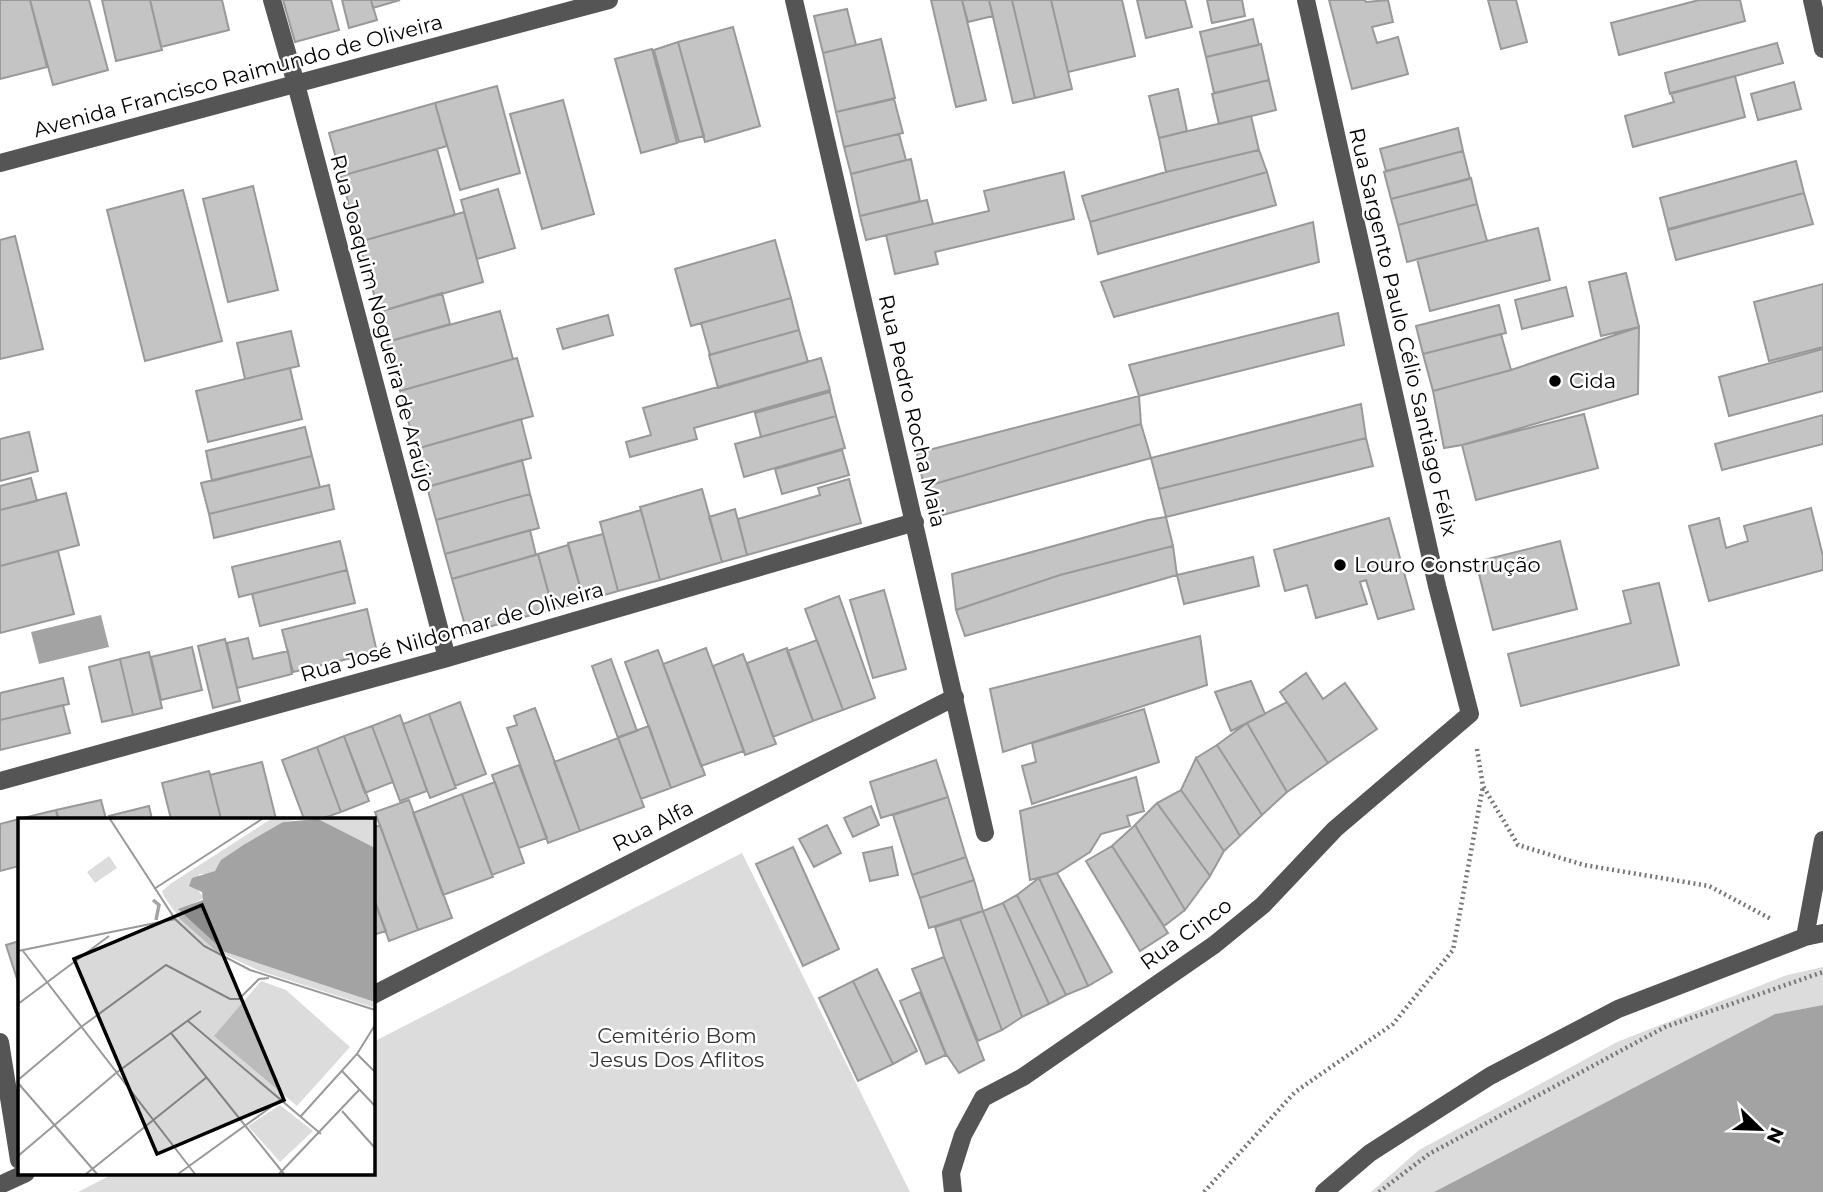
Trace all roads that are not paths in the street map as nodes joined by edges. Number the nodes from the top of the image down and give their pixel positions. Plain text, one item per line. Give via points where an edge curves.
1 (272, 0) edge
2 (610, 0) edge
3 (793, 0) edge
4 (1306, 0) edge
5 (1812, 0) edge
6 (1823, 49) edge
7 (296, 84) junction
8 (0, 163) edge
9 (915, 522) junction
10 (447, 659) junction
11 (955, 697) junction
12 (1470, 714) joint
13 (0, 781) edge
14 (985, 833) dead end
15 (1823, 840) edge
16 (1814, 935) edge
17 (374, 994) edge
18 (0, 1042) edge
19 (18, 1147) edge
20 (18, 1173) edge
21 (0, 1185) edge
22 (953, 1192) edge
23 (1324, 1192) edge

1 - 7 street, Rua Joaquim Nogueira de Araújo
2 - 7 street, Avenida Francisco Raimundo de Oliveira
3 - 9 street, Rua Pedro Rocha Maia
4 - 12 street, Rua Sargento Paulo Célio Santiago Félix via 1437,586
5 - 6 street
7 - 8 street, Avenida Francisco Raimundo de Oliveira
7 - 10 street, Rua Joaquim Nogueira de Araújo
9 - 10 street, Rua José Nildomar de Oliveira
9 - 11 street, Rua Pedro Rocha Maia
10 - 13 street, Rua José Nildomar de Oliveira
11 - 14 street, Rua Pedro Rocha Maia
11 - 17 street, Rua Alfa
12 - 22 street, Rua Cinco via 1335,829 1263,905 1214,945 1023,1077 983,1098 963,1135 951,1173
15 - 16 street
16 - 23 street via 1618,1009 1490,1076 1370,1153
18 - 19 street
20 - 21 street

